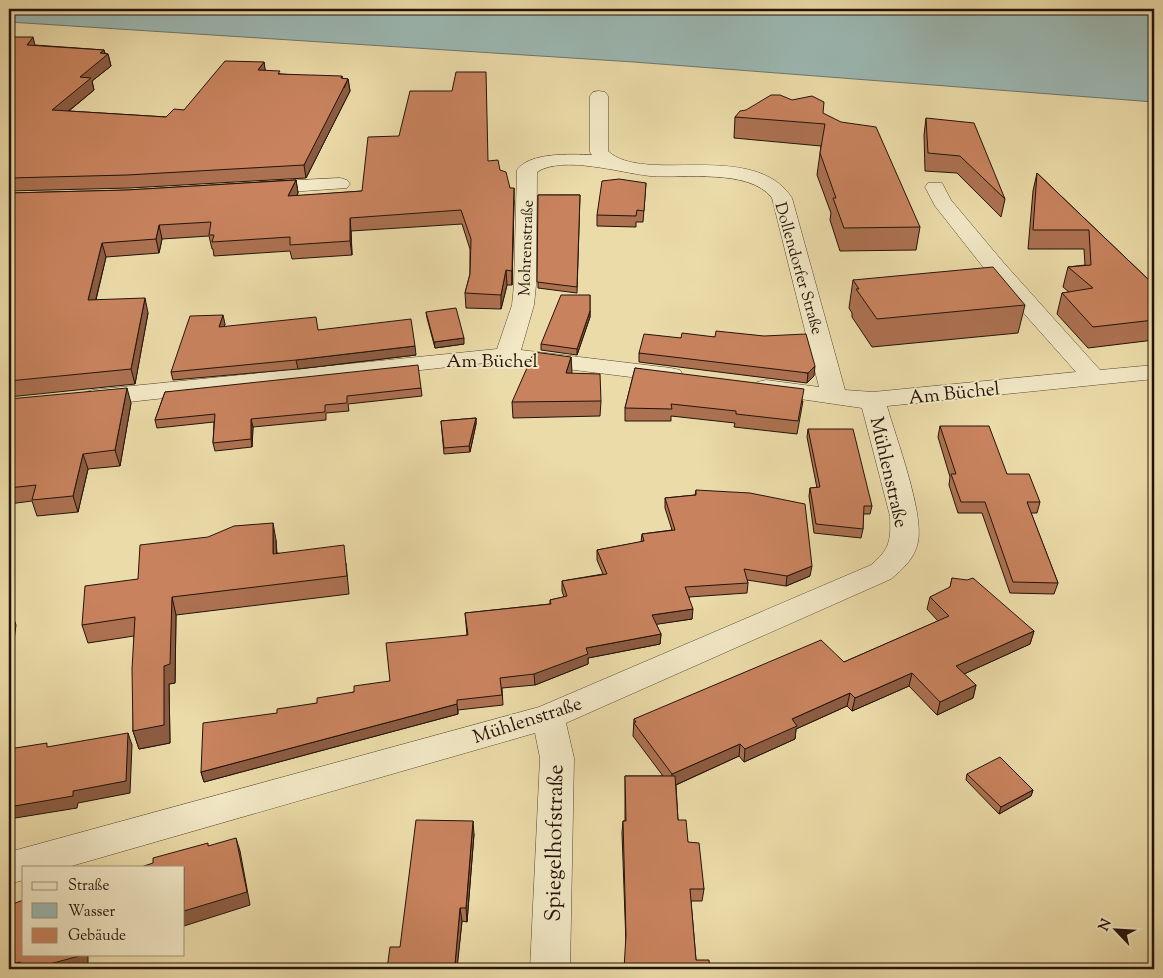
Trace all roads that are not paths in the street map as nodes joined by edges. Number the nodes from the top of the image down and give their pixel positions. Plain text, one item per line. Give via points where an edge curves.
1 (599, 96) dead end
2 (609, 162) junction
3 (530, 167) joint
4 (340, 184) dead end
5 (935, 187) dead end
6 (239, 189) edge
7 (507, 357) junction
8 (1154, 372) edge
9 (696, 378) edge
10 (1094, 378) junction
11 (745, 384) edge
12 (834, 396) junction
13 (69, 400) edge
14 (873, 400) junction
15 (548, 717) junction
16 (9, 868) edge
17 (550, 969) edge

1 - 2 street via 598,152
2 - 3 street, Dollendorfer Straße via 548,162
2 - 12 street, Dollendorfer Straße via 634,168 732,173 761,181 779,193 806,282
3 - 7 street, Mohrenstraße via 527,170 523,304
4 - 6 street
5 - 10 street via 942,202 995,267
7 - 9 street, Am Büchel
7 - 13 street, Am Büchel via 455,358 298,378
8 - 10 street, Am Büchel
10 - 14 street, Am Büchel
11 - 12 street, Am Büchel
12 - 14 street, Am Büchel
14 - 15 street, Mühlenstraße via 904,516 902,548 891,564 865,580
15 - 16 street, Mühlenstraße
15 - 17 street, Spiegelhofstraße via 557,758

